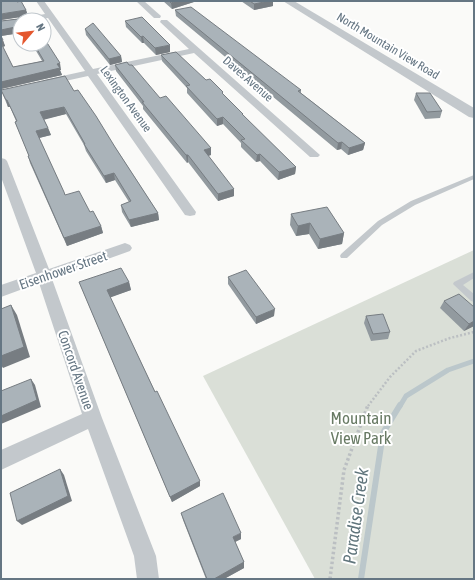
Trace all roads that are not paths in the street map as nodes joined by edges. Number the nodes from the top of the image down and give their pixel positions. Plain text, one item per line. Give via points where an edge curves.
1 (40, 1) edge
2 (140, 1) edge
3 (288, 1) edge
4 (49, 12) edge
5 (52, 16) edge
6 (194, 50) junction
7 (91, 72) junction
8 (38, 84) edge
9 (474, 114) edge
10 (314, 155) dead end
11 (1, 161) edge
12 (474, 177) edge
13 (190, 212) dead end
14 (125, 248) dead end
15 (344, 256) dead end
16 (474, 275) edge
17 (44, 276) junction
18 (1, 291) edge
19 (474, 299) edge
20 (93, 418) junction
21 (1, 460) edge
22 (148, 579) edge

1 - 4 street, Lexington Avenue
2 - 6 street, Daves Avenue
3 - 9 street, North Mountain View Road
5 - 7 street, Lexington Avenue
6 - 7 street
6 - 10 street, Daves Avenue
7 - 8 street
7 - 13 street, Lexington Avenue
11 - 17 street, Concord Avenue
12 - 15 lane via 413,203 380,223
14 - 17 street, Eisenhower Street
16 - 19 lane via 457,284
17 - 18 street, Eisenhower Street
17 - 20 street, Concord Avenue
20 - 21 street
20 - 22 street, Concord Avenue via 145,556

